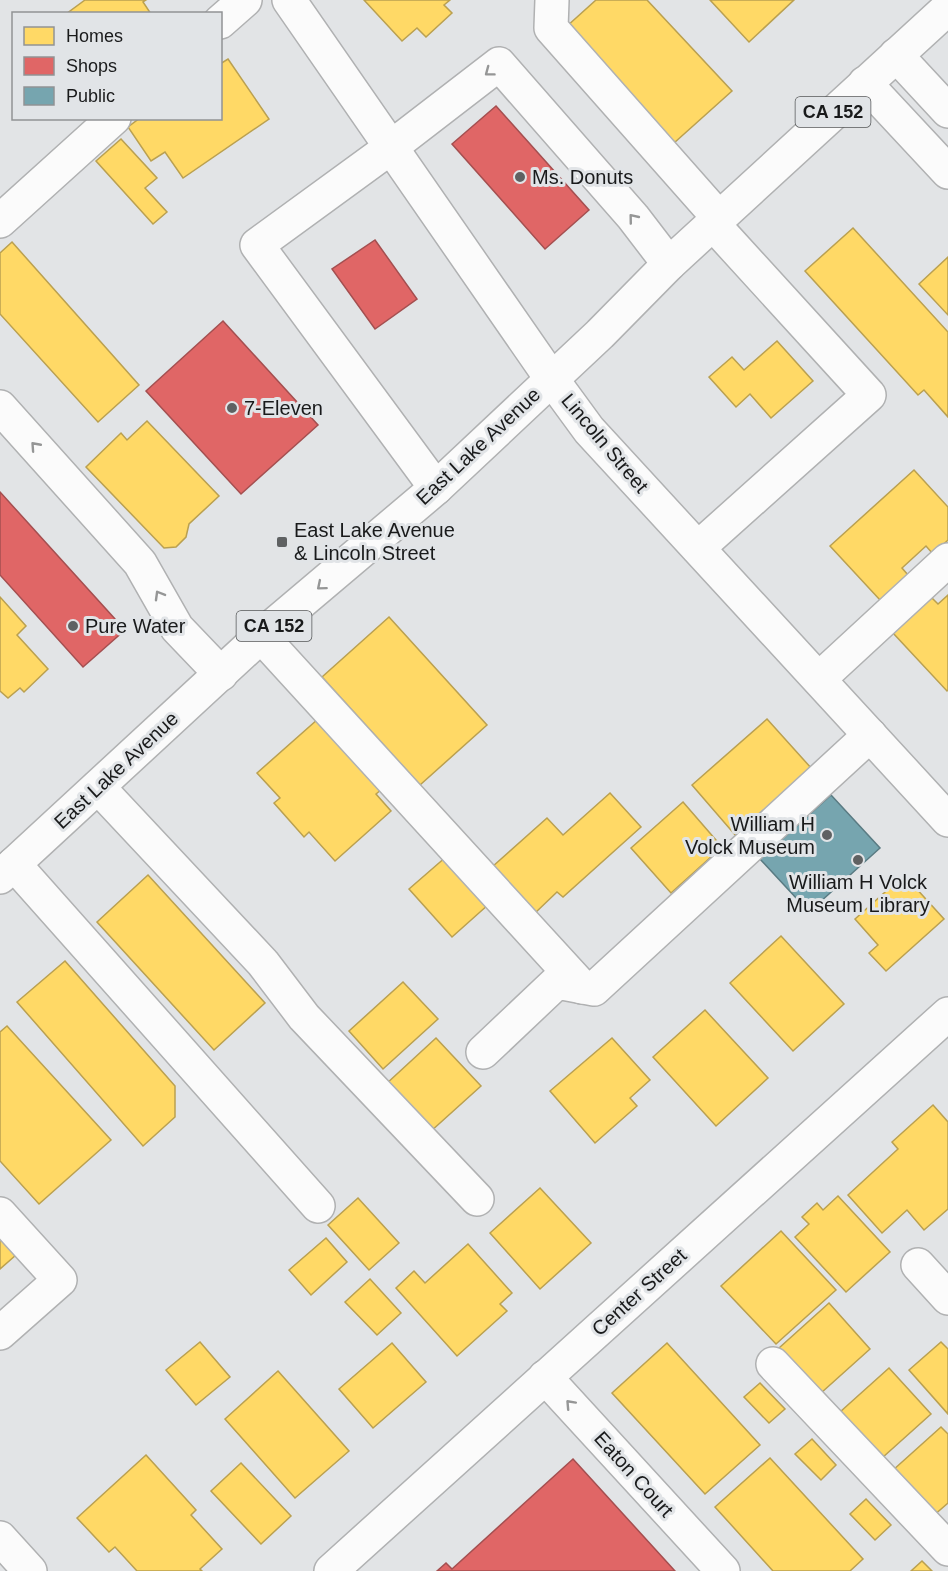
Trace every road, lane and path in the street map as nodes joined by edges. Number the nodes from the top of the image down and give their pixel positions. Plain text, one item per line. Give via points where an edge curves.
1 (245, 0) edge
2 (289, 0) edge
3 (552, 0) edge
4 (948, 8) edge
5 (222, 20) edge
6 (896, 55) junction
7 (865, 83) junction
8 (948, 111) edge
9 (112, 120) edge
10 (390, 148) junction
11 (948, 172) edge
12 (0, 221) edge
13 (716, 221) junction
14 (669, 264) junction
15 (551, 378) junction
16 (0, 407) edge
17 (436, 488) junction
18 (698, 548) junction
19 (948, 560) edge
20 (261, 636) junction
21 (221, 674) junction
22 (819, 679) junction
23 (870, 735) junction
24 (98, 787) junction
25 (948, 820) edge
26 (7, 870) edge
27 (582, 987) junction
28 (948, 1014) edge
29 (483, 1052) dead end
30 (477, 1199) dead end
31 (318, 1206) dead end
32 (0, 1214) edge
33 (918, 1265) dead end
34 (948, 1298) edge
35 (0, 1333) edge
36 (773, 1364) dead end
37 (545, 1377) junction
38 (0, 1538) edge
39 (948, 1549) edge
40 (30, 1571) edge
41 (331, 1571) edge
42 (723, 1571) edge

1 - 5 main road
2 - 10 main road, Lincoln Street
3 - 13 main road via 551,28
4 - 6 main road, East Lake Avenue / CA 152
6 - 7 main road, East Lake Avenue / CA 152
6 - 8 main road
7 - 11 main road
7 - 13 main road, East Lake Avenue / CA 152
9 - 12 main road
14 -> 10 main road via 633,217 499,64
10 - 15 main road, Lincoln Street
10 - 17 main road via 257,245
13 - 14 main road, East Lake Avenue / CA 152
13 - 18 main road via 869,395
14 - 15 main road, East Lake Avenue / CA 152
15 - 17 main road, East Lake Avenue / CA 152
15 - 18 main road, Lincoln Street via 589,430
21 -> 16 main road via 177,628 140,563
17 -> 20 main road, East Lake Avenue / CA 152
18 - 22 main road, Lincoln Street
19 - 22 main road
20 - 21 main road, East Lake Avenue / CA 152
20 - 27 main road
21 - 24 main road, East Lake Avenue / CA 152
22 - 23 main road, Lincoln Street
23 - 25 main road, Lincoln Street
23 - 27 main road via 594,989
24 - 26 main road, East Lake Avenue / CA 152
24 - 30 main road via 263,963 304,1017
26 - 31 main road
27 - 29 main road via 557,982
28 - 37 main road, Center Street
32 - 35 main road via 60,1280
33 - 34 main road
36 - 39 main road
37 - 41 main road, Center Street
42 -> 37 main road, Eaton Court
38 - 40 main road

